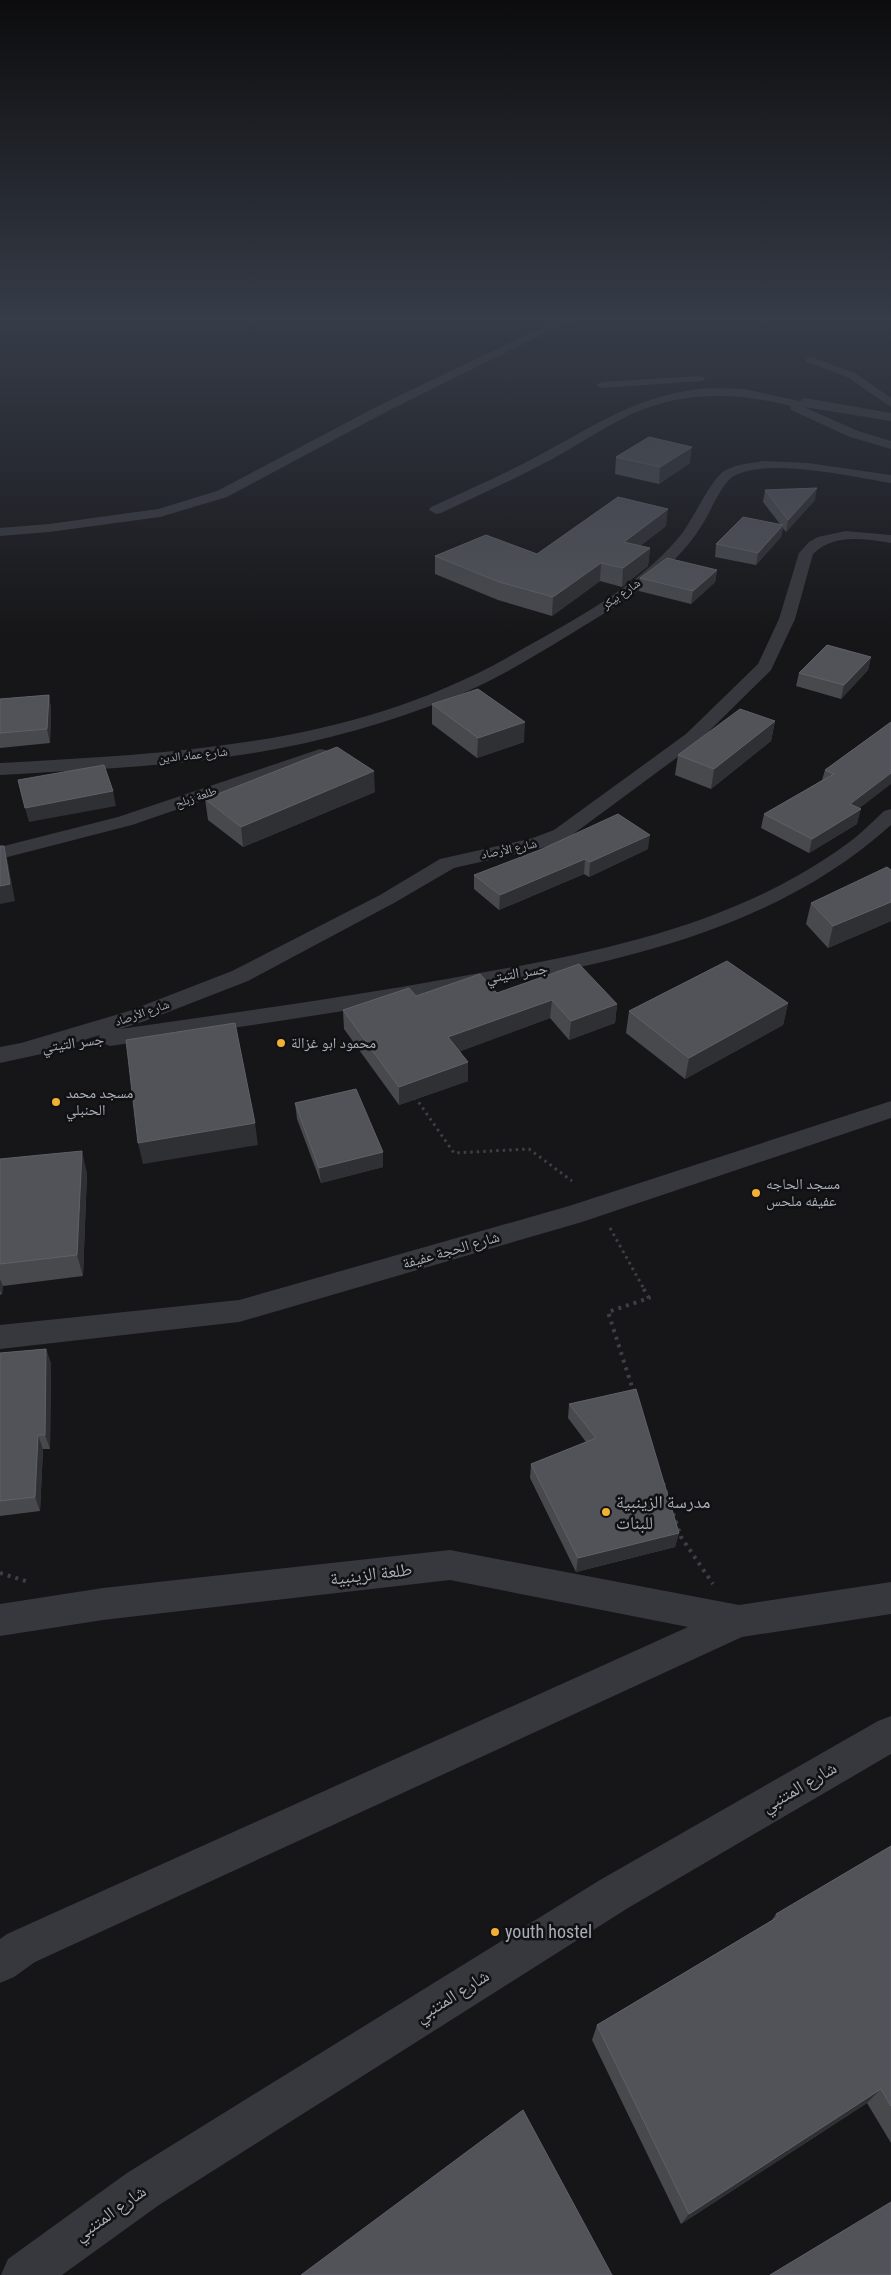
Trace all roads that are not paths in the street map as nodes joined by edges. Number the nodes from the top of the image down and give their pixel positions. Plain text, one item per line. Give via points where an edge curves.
1 (353, 424) edge
2 (604, 424) edge
3 (832, 424) edge
4 (891, 445) edge
5 (891, 479) edge
6 (436, 510) dead end
7 (0, 532) edge
8 (891, 539) edge
9 (383, 717) junction
10 (0, 770) edge
11 (891, 815) edge
12 (0, 853) edge
13 (11, 1053) edge
14 (891, 1109) edge
15 (0, 1337) edge
16 (891, 1598) edge
17 (0, 1620) edge
18 (739, 1621) junction
19 (891, 1734) edge
20 (0, 1963) edge
21 (24, 2275) edge

1 - 7 street via 222,494 160,513
2 - 6 street via 552,454
3 - 4 street
5 - 9 street, شارع بيكر via 787,465 745,468 730,473 722,478 690,532 666,560 636,584 506,666 453,692
8 - 13 street, شارع الأرصاد via 856,534 822,540 809,548 787,619 765,666 692,738 561,834 539,843 447,863 240,976 137,1016
9 - 10 street, شارع عماد الدين via 326,734 230,752
9 - 12 street, طلعة زبلح via 316,757 126,821
11 - 13 street, جسر التيتي via 855,847 799,884 730,916 649,944 559,966 343,1005
14 - 15 street, شارع الحجة عفيفة via 598,1206 239,1312
16 - 18 street
17 - 18 street, طلعة الزينبية via 103,1604 450,1565
18 - 20 street via 30,1944
19 - 21 street, شارع المتنبي via 597,1904 143,2189

